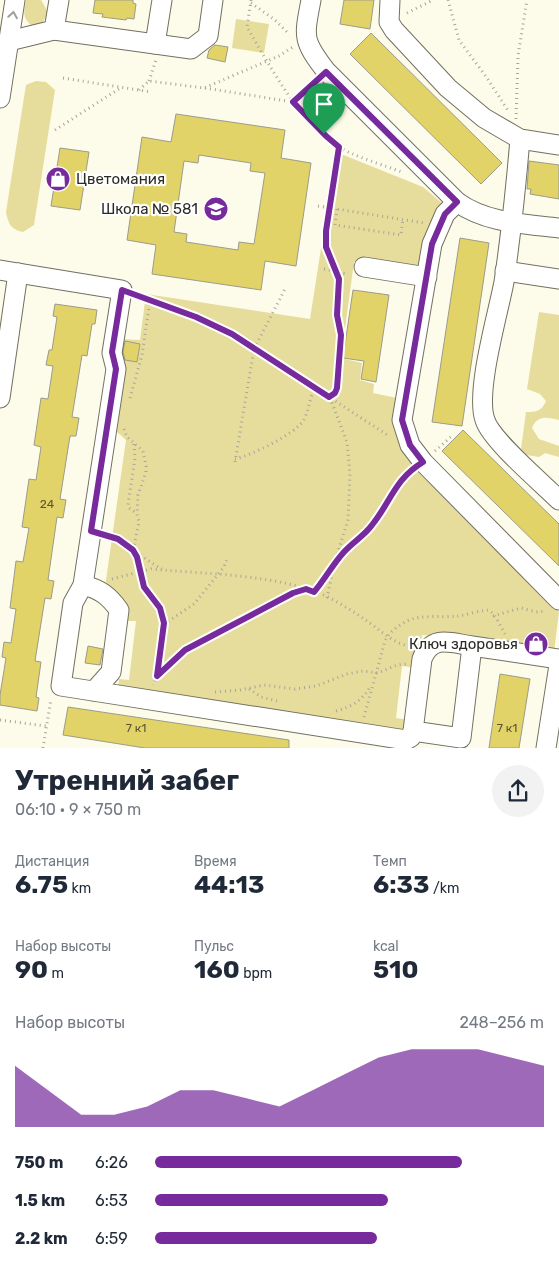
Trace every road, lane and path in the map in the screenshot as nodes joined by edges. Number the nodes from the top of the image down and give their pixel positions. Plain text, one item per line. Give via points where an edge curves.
1 (15, 0) edge
2 (59, 0) edge
3 (162, 0) edge
4 (213, 0) edge
5 (311, 0) edge
6 (390, 0) edge
7 (433, 0) edge
8 (448, 0) edge
9 (527, 0) edge
10 (251, 2) edge
11 (389, 22) junction
12 (54, 30) junction
13 (9, 41) junction
14 (301, 42) junction
15 (155, 44) junction
16 (266, 61) junction
17 (325, 73) junction
18 (63, 78) dead end
19 (123, 87) junction
20 (204, 88) junction
21 (140, 90) junction
22 (151, 92) dead end
23 (0, 98) edge
24 (293, 102) junction
25 (55, 130) dead end
26 (326, 136) junction
27 (520, 139) junction
28 (559, 145) edge
29 (339, 147) junction
30 (430, 175) junction
31 (457, 202) junction
32 (318, 206) dead end
33 (329, 207) junction
34 (337, 209) junction
35 (403, 219) junction
36 (512, 222) junction
37 (439, 226) junction
38 (559, 228) edge
39 (324, 269) dead end
40 (355, 270) joint
41 (9, 271) edge
42 (505, 271) junction
43 (338, 272) junction
44 (427, 277) junction
45 (559, 279) edge
46 (285, 289) dead end
47 (122, 290) junction
48 (150, 300) junction
49 (254, 349) junction
50 (315, 388) junction
51 (329, 397) junction
52 (0, 398) edge
53 (127, 404) dead end
54 (121, 424) dead end
55 (453, 435) dead end
56 (134, 443) junction
57 (410, 445) junction
58 (423, 462) junction
59 (559, 500) edge
60 (137, 514) junction
61 (91, 531) junction
62 (133, 550) junction
63 (227, 560) dead end
64 (334, 565) junction
65 (163, 570) junction
66 (141, 572) junction
67 (217, 574) junction
68 (83, 581) junction
69 (306, 589) junction
70 (314, 592) junction
71 (327, 598) junction
72 (554, 605) edge
73 (490, 611) dead end
74 (493, 616) dead end
75 (164, 624) junction
76 (388, 636) junction
77 (472, 646) junction
78 (428, 648) junction
79 (559, 659) edge
80 (559, 665) edge
81 (421, 667) junction
82 (375, 672) junction
83 (157, 676) junction
84 (160, 684) dead end
85 (372, 684) junction
86 (61, 686) junction
87 (249, 689) junction
88 (152, 691) junction
89 (94, 692) junction
90 (212, 693) dead end
91 (280, 702) dead end
92 (556, 705) edge
93 (335, 712) dead end
94 (0, 720) edge
95 (46, 726) junction
96 (413, 731) junction
97 (361, 732) junction
98 (43, 748) edge
99 (546, 748) edge

13 -> 1 street
2 - 12 street
3 - 15 street
4 - 15 street via 208,36 191,49
5 - 14 street
6 - 11 street
7 - 11 path
8 - 9 path via 460,40 516,125 518,56
10 - 14 path
10 - 16 path via 247,27
11 - 27 street via 448,88 484,118
12 - 13 street
12 - 15 street
13 - 23 street
14 - 16 path
14 - 17 street
16 - 20 path
16 - 24 path
17 - 24 path
17 - 26 path
17 - 30 street
18 - 19 path
19 - 21 path
19 - 25 path
20 - 21 path via 149,81
20 - 24 path
21 - 22 path
24 - 26 path
26 - 29 path
27 - 28 street
27 - 36 street
29 - 30 path via 419,179
29 - 33 path
30 - 31 street
31 - 36 street via 481,215
31 - 37 street
32 - 33 path
33 - 34 path
33 - 43 path via 326,247
34 - 35 path
34 - 35 path via 335,225 401,235
35 - 37 path
36 - 38 street
36 - 42 street
37 - 44 street via 432,244
39 - 43 path
40 - 43 path
40 - 44 street
41 - 47 street
41 - 52 street
42 - 45 street
42 - 59 street via 481,398 485,421 502,444
43 - 51 path via 337,315 341,335 337,388
44 - 57 street via 402,420
46 - 49 path
47 - 48 path
47 - 61 street via 112,352 116,369
48 - 49 path via 232,334
48 - 53 path via 142,355
49 - 50 path
49 - 50 path via 235,460 272,444 299,426
50 - 51 path
51 - 57 path via 393,438
51 - 64 path via 347,442 350,474 348,520
54 - 56 path
55 - 58 path
56 - 60 path via 128,505
56 - 60 path via 143,451 146,466 138,495
57 - 58 street
58 - 64 path via 401,480 369,529
58 - 72 street
60 - 62 path via 139,522
61 - 62 path via 118,539
61 - 68 street
62 - 65 path
62 - 66 path
63 - 67 path
64 - 70 path
64 - 71 path
65 - 66 path
65 - 67 path
66 - 68 path via 115,579
66 - 75 path via 144,587 160,608
67 - 69 path
67 - 75 path via 194,604
68 - 86 street via 73,603
68 - 89 street via 98,588 119,610 111,672
69 - 70 path
69 - 83 path via 185,650
70 - 71 path
71 - 76 path
72 - 74 path via 536,612 521,608
73 - 76 path via 444,618 417,618
75 - 83 path
76 - 78 path via 406,645
76 - 82 path
77 - 78 street via 441,642
77 - 79 street
77 - 96 street via 460,738
78 - 81 street
80 - 92 street
81 - 82 path via 401,664
81 - 96 street
82 - 85 path
82 - 87 path via 347,674 316,686 295,689 264,685
83 - 88 path
84 - 88 path
85 - 93 path via 362,699
85 - 97 path
86 - 89 street
86 - 95 path via 50,699
87 - 90 path
87 - 91 path via 261,697
88 - 89 street
88 - 97 street
92 - 99 street
94 - 95 path
95 - 98 path
96 - 97 street via 406,740

